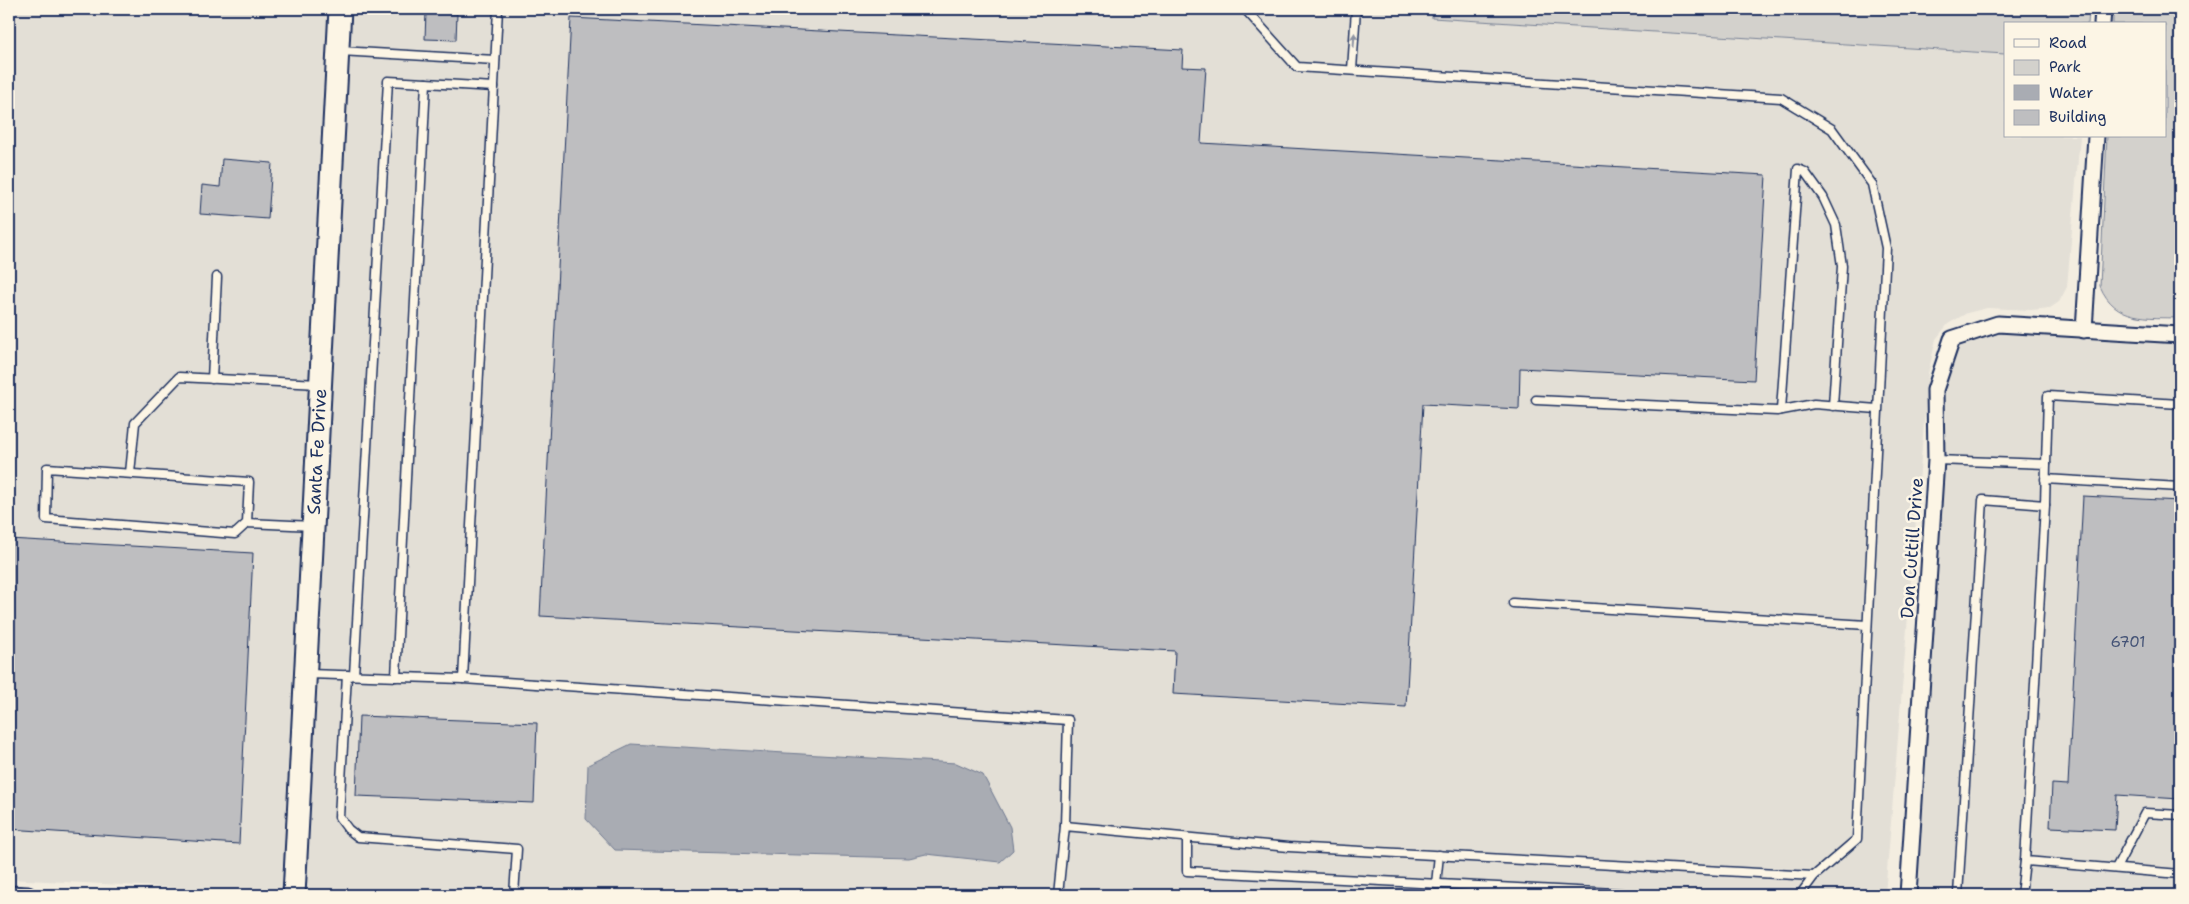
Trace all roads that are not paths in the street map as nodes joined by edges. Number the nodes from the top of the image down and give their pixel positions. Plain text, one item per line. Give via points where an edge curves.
1 (340, 9) edge
2 (498, 9) edge
3 (1245, 9) edge
4 (1356, 9) edge
5 (2103, 9) edge
6 (2102, 22) edge
7 (338, 51) junction
8 (495, 60) junction
9 (1352, 70) junction
10 (426, 83) junction
11 (494, 87) junction
12 (2096, 138) edge
13 (217, 277) dead end
14 (2084, 330) junction
15 (2180, 335) edge
16 (212, 379) junction
17 (321, 384) junction
18 (1536, 400) dead end
19 (2180, 404) edge
20 (1833, 406) junction
21 (1877, 409) junction
22 (1781, 410) junction
23 (1936, 460) junction
24 (2046, 464) junction
25 (130, 473) junction
26 (2046, 479) junction
27 (2180, 487) edge
28 (2045, 505) junction
29 (247, 523) junction
30 (313, 526) junction
31 (1513, 604) dead end
32 (1867, 625) junction
33 (305, 674) junction
34 (351, 675) junction
35 (396, 677) junction
36 (463, 679) junction
37 (2180, 815) edge
38 (1065, 826) junction
39 (1187, 838) junction
40 (1439, 855) junction
41 (2024, 861) junction
42 (2116, 868) junction
43 (2180, 874) edge
44 (1814, 876) junction
45 (1436, 884) junction
46 (9, 894) edge
47 (28, 895) edge
48 (294, 895) edge
49 (514, 895) edge
50 (1058, 895) edge
51 (1654, 895) edge
52 (1800, 895) edge
53 (1908, 895) edge
54 (1958, 895) edge
55 (2021, 895) edge

1 - 7 street, Santa Fe Drive
2 - 8 lane
3 - 9 lane via 1297,67
9 -> 4 lane
5 - 6 street
7 - 8 lane
7 - 17 street, Santa Fe Drive
8 - 11 lane
9 - 21 lane via 1782,98 1832,129 1872,184 1886,248
10 - 11 lane
10 - 34 lane via 388,80
10 - 35 lane
11 - 36 lane
12 - 14 street
13 - 16 lane
14 - 15 street
14 - 23 street, Don Cuttill Drive via 1998,324 1952,339 1935,390
16 - 17 lane
16 - 25 lane via 179,377 135,423
17 - 30 street, Santa Fe Drive
18 - 22 lane
19 - 24 lane via 2048,396
20 - 21 lane
20 - 22 lane via 1814,404
20 - 22 lane via 1842,266 1836,225 1823,197 1805,172 1798,169
21 - 32 lane
23 - 24 lane
23 - 53 street, Don Cuttill Drive
24 - 26 lane
25 - 29 lane via 249,482
25 - 29 lane via 47,468 46,519 235,534
26 - 27 lane
26 - 28 lane
28 - 41 lane
28 - 54 lane via 1983,500
29 - 30 lane
30 - 33 street, Santa Fe Drive
31 - 32 lane
32 - 44 lane via 1857,839
33 - 34 lane
33 - 48 street, Santa Fe Drive
34 - 35 lane
34 - 49 lane via 340,817 348,829 358,837 517,849
35 - 36 lane
36 - 38 lane via 1068,720
37 - 42 lane via 2145,813
38 - 39 lane
38 - 50 lane
39 - 40 lane
39 - 45 lane via 1186,871
40 - 44 lane
40 - 45 lane
41 - 42 lane
41 - 55 lane
42 - 43 lane
44 - 52 lane
45 - 51 lane
46 - 47 street

